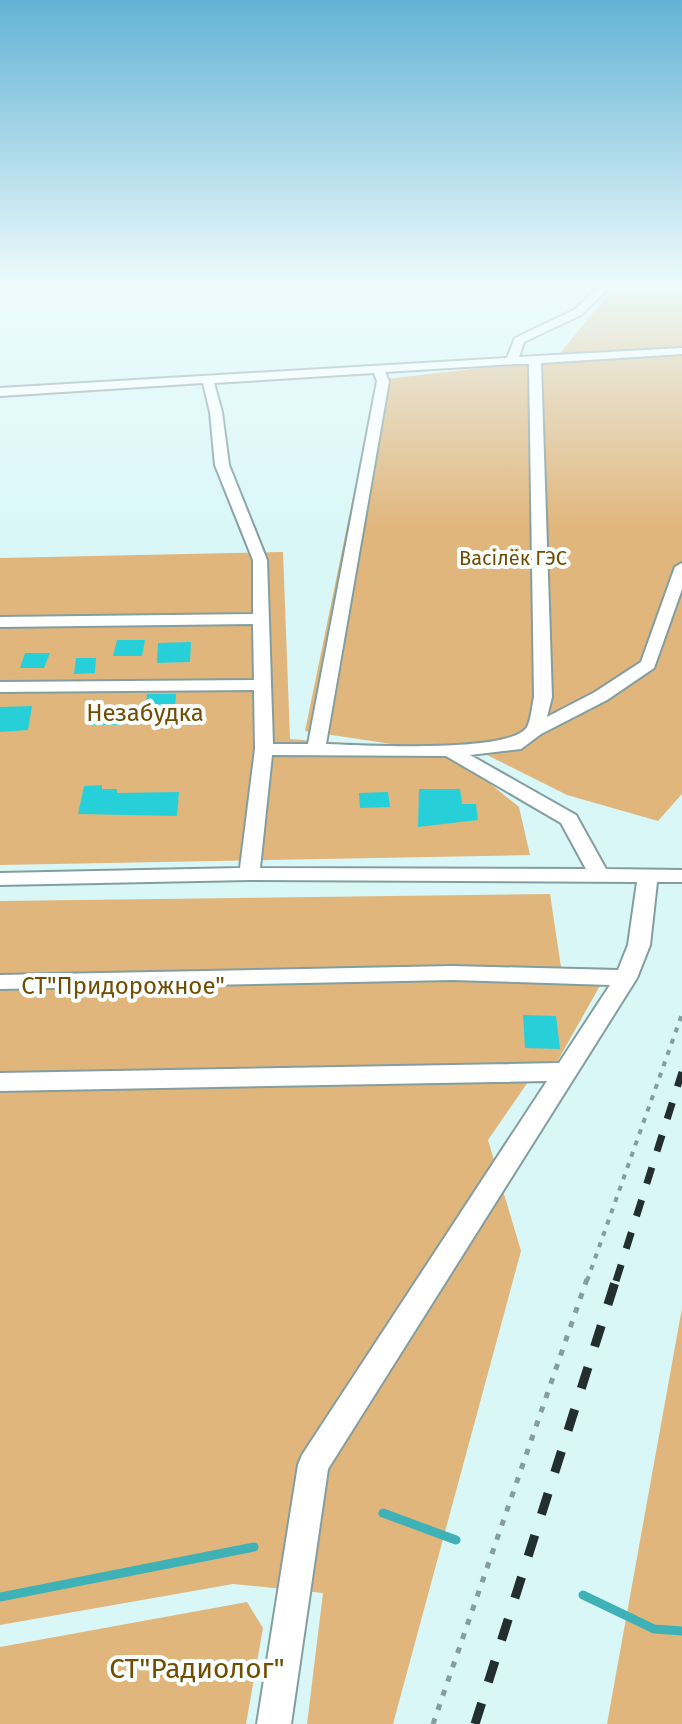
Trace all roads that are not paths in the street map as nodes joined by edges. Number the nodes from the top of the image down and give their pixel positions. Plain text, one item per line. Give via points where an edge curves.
1 (418, 366) edge
2 (535, 366) edge
3 (377, 368) junction
4 (208, 381) junction
5 (0, 392) edge
6 (682, 567) edge
7 (260, 619) junction
8 (0, 622) edge
9 (262, 685) junction
10 (0, 687) edge
11 (535, 730) junction
12 (264, 749) junction
13 (316, 749) junction
14 (450, 751) junction
15 (249, 874) junction
16 (599, 875) junction
17 (648, 876) junction
18 (682, 876) edge
19 (0, 879) edge
20 (626, 978) junction
21 (0, 982) edge
22 (562, 1072) junction
23 (0, 1082) edge
24 (274, 1724) edge

1 - 3 street
2 - 11 street via 543,697
3 - 4 street
3 - 13 street via 383,381
4 - 5 street
4 - 7 street via 222,465 260,560
6 - 11 street via 648,664
7 - 8 street
7 - 9 street
9 - 10 street
9 - 12 street
11 - 14 street via 515,745
12 - 13 street
12 - 15 street
13 - 14 street
14 - 16 street via 569,819
15 - 16 street
15 - 19 street
16 - 17 street
17 - 18 street
17 - 20 street via 639,945
20 - 21 street via 452,973
20 - 22 street
22 - 23 street
22 - 24 street via 313,1465

